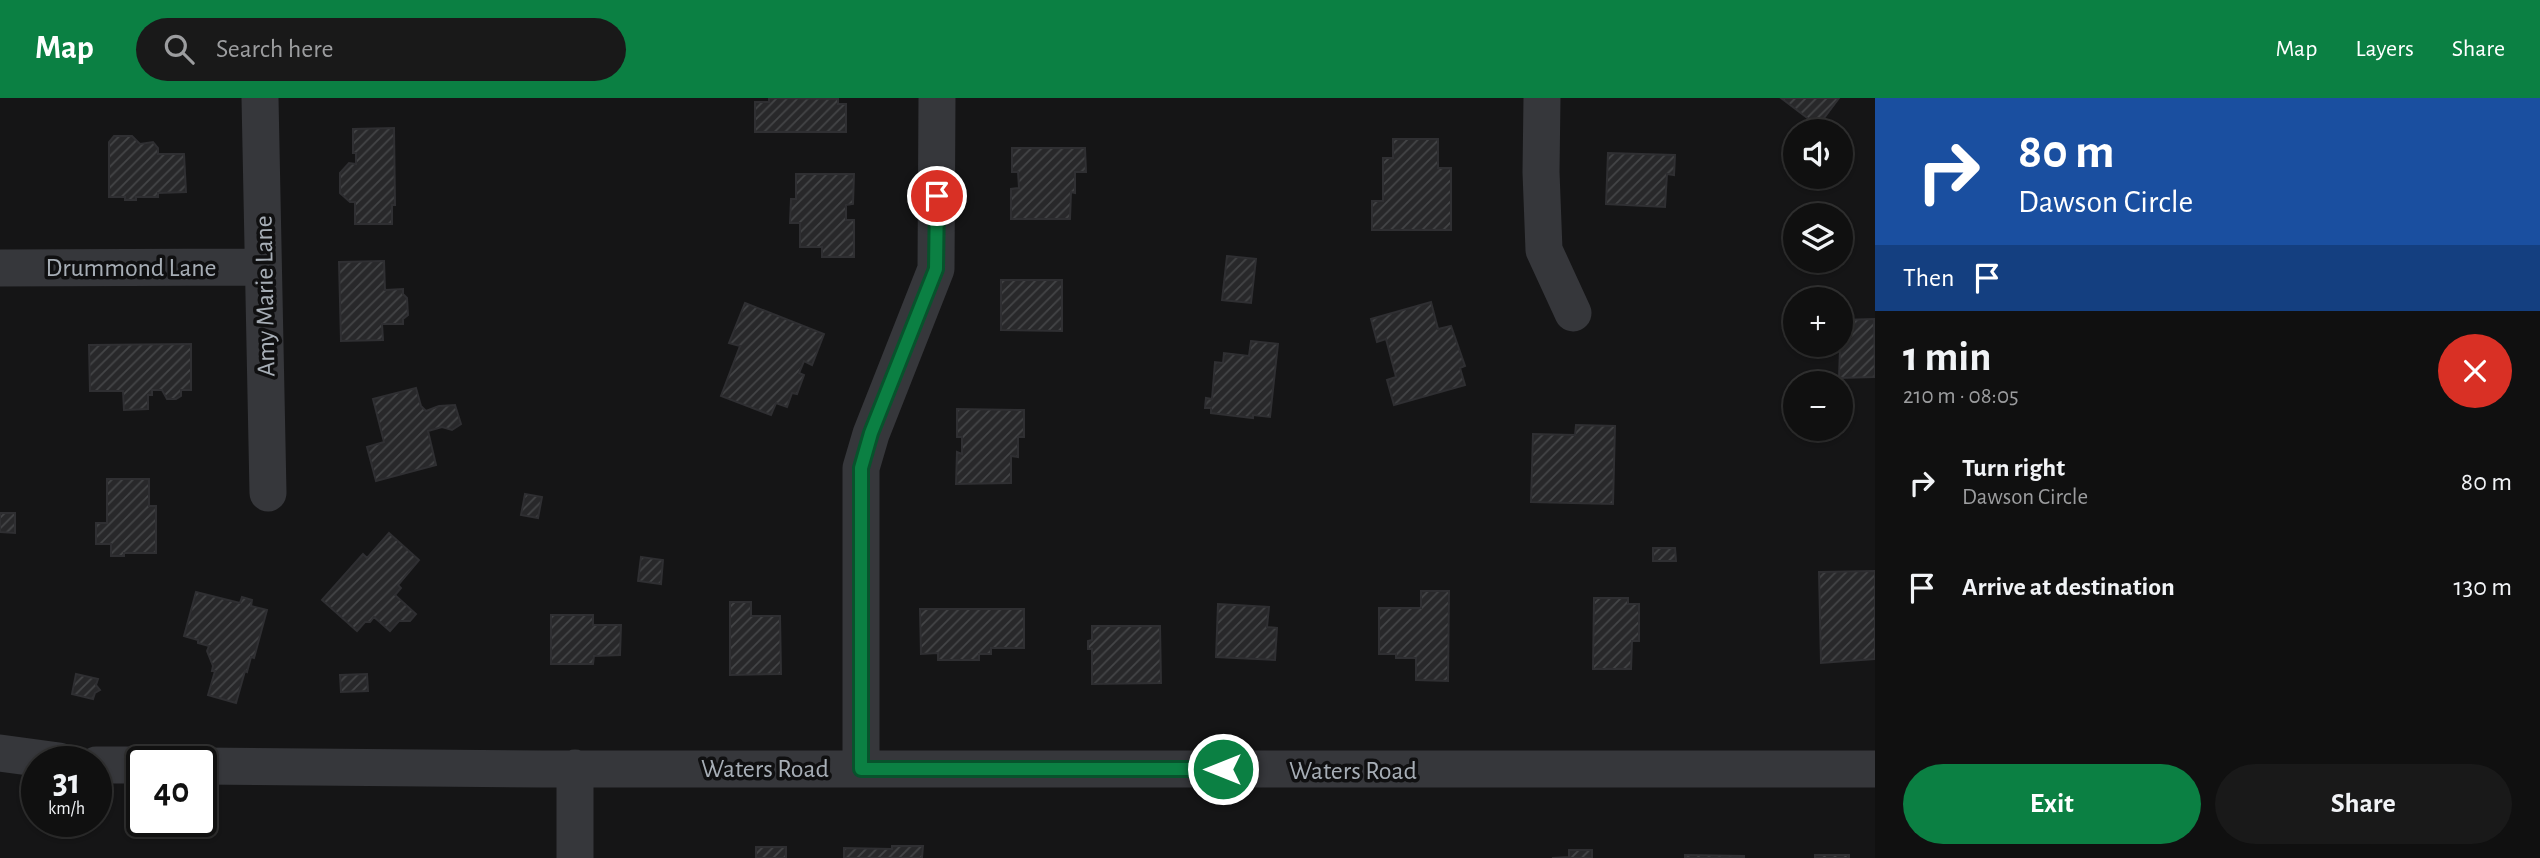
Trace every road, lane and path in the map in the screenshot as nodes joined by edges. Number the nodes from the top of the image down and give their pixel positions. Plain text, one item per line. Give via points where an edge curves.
1 (260, 98) edge
2 (937, 98) edge
3 (1542, 98) edge
4 (263, 267) junction
5 (0, 268) edge
6 (1573, 313) dead end
7 (268, 494) dead end
8 (0, 754) edge
9 (21, 756) edge
10 (217, 766) edge
11 (575, 768) junction
12 (861, 769) junction
13 (1875, 769) edge
14 (575, 858) edge

1 - 4 street, Amy Marie Lane
2 - 12 street via 936,269 861,468
3 - 6 street via 1544,250
4 - 5 street, Drummond Lane
4 - 7 street, Amy Marie Lane
8 - 9 street
10 - 11 street, Waters Road
11 - 12 street, Waters Road
11 - 14 street
12 - 13 street, Waters Road

